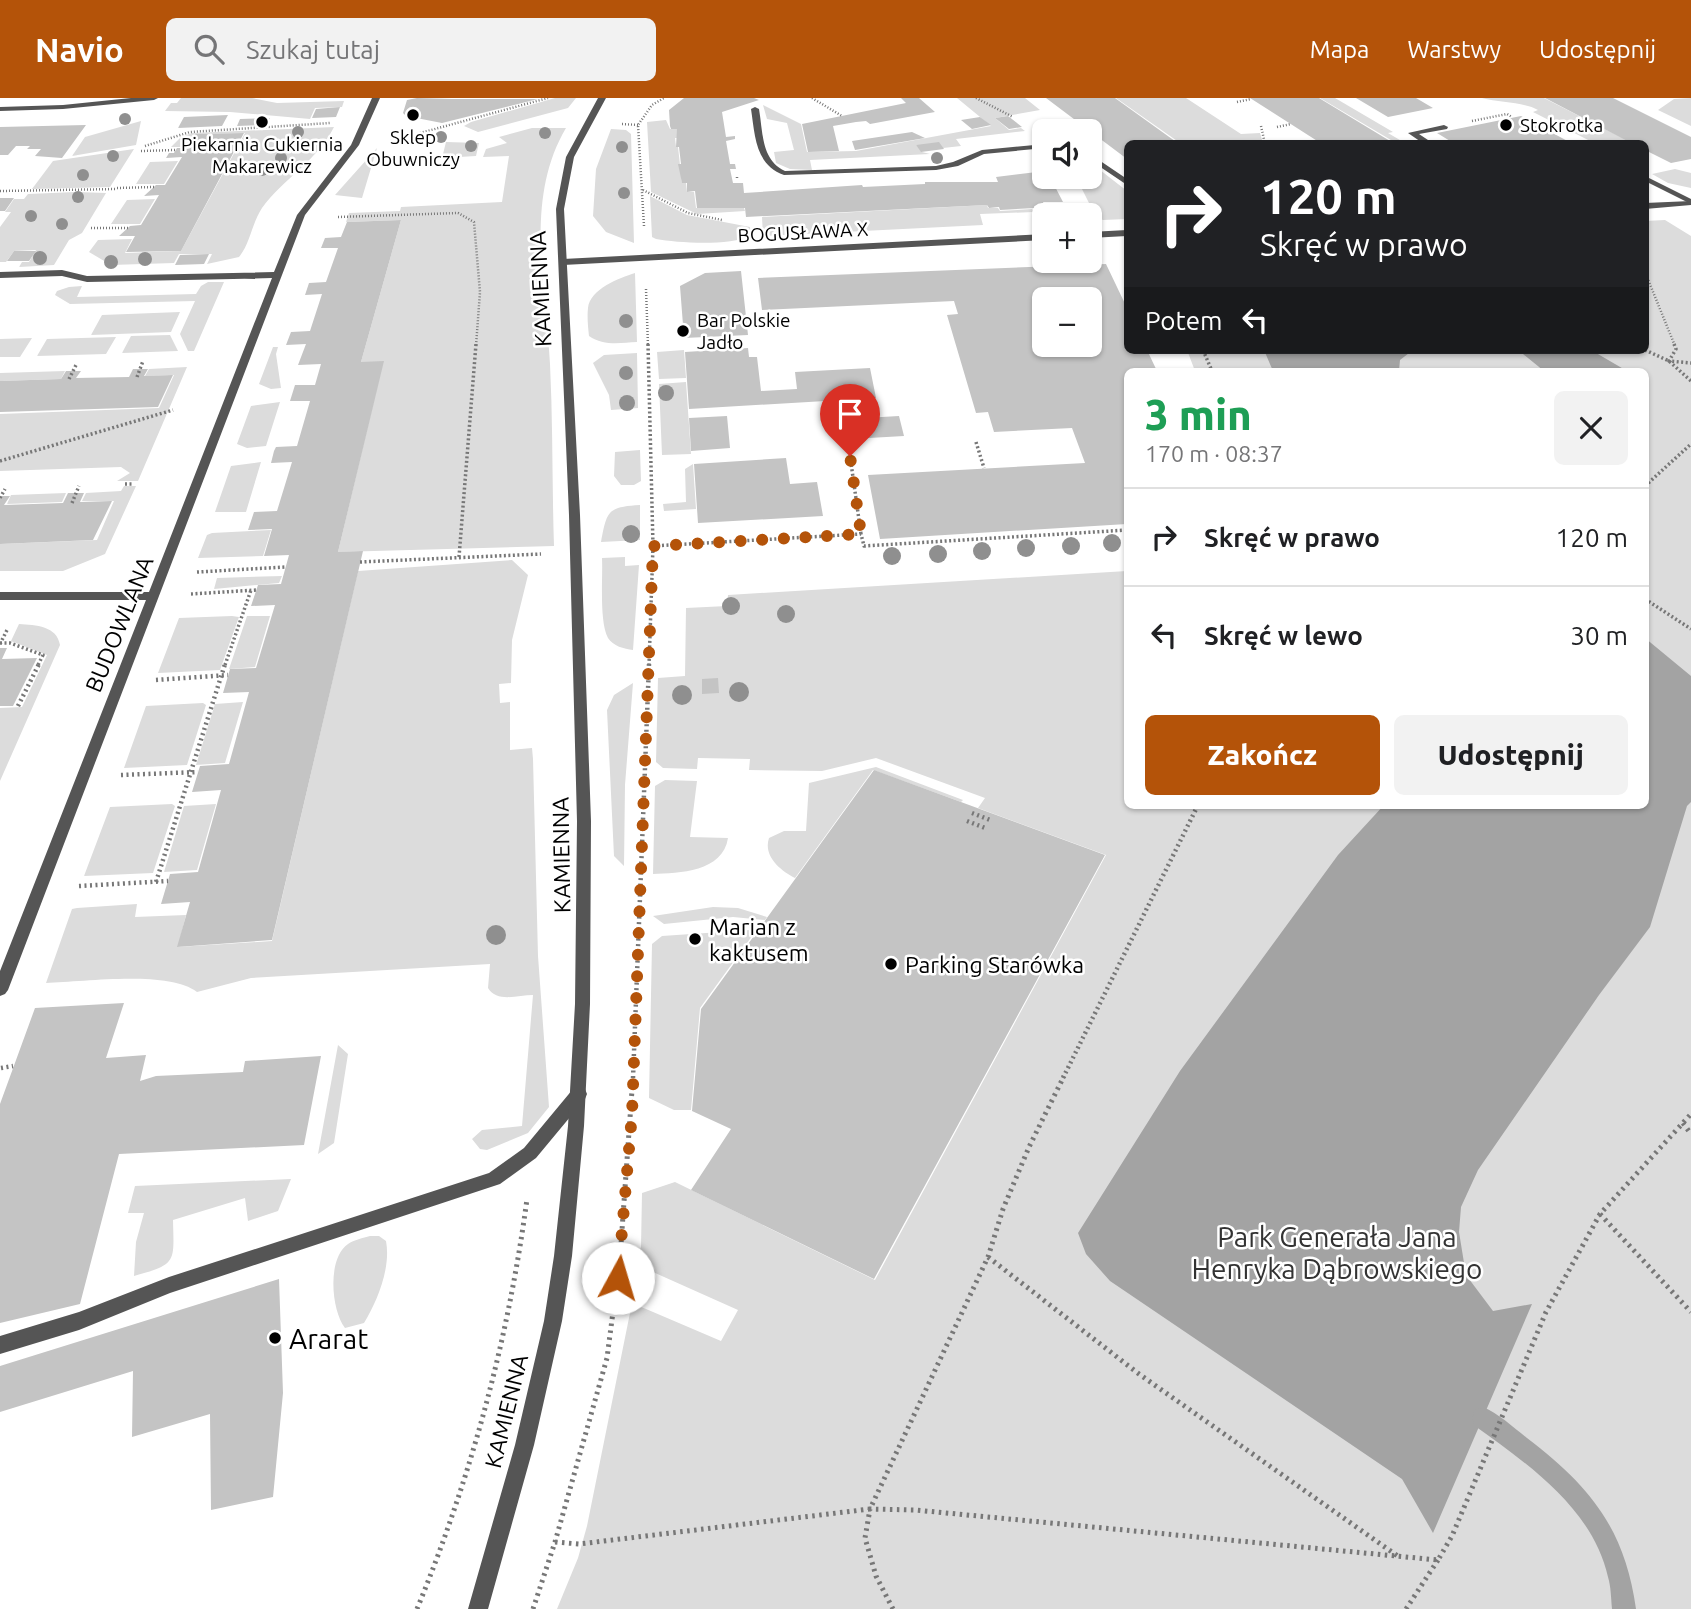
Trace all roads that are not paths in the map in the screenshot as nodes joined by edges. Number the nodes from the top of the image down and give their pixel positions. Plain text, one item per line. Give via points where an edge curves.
1 (154, 98) edge
2 (376, 98) edge
3 (602, 98) edge
4 (0, 109) edge
5 (755, 109) dead end
6 (1444, 127) dead end
7 (1423, 140) edge
8 (1032, 147) edge
9 (1102, 165) edge
10 (1649, 180) edge
11 (1124, 181) edge
12 (1691, 203) edge
13 (1649, 206) edge
14 (1124, 233) edge
15 (1102, 234) edge
16 (1032, 238) edge
17 (563, 262) junction
18 (0, 275) edge
19 (277, 275) junction
20 (0, 596) edge
21 (152, 596) junction
22 (0, 989) edge
23 (581, 1092) junction
24 (0, 1345) edge
25 (478, 1609) edge

1 - 4 street
2 - 19 street, BUDOWLANA via 355,145 301,215
3 - 17 street, KAMIENNA via 577,142 565,177 560,209
5 - 8 street via 765,163 784,173 936,168 982,152
6 - 7 street via 1412,133
9 - 11 street
10 - 12 street
12 - 13 street
14 - 15 street
16 - 17 street, BOGUSŁAWA X
17 - 23 street, KAMIENNA via 585,791
18 - 19 street via 62,273 88,279
19 - 21 street, BUDOWLANA
20 - 21 street
21 - 22 street, BUDOWLANA
23 - 24 street via 530,1153 494,1179
23 - 25 street, KAMIENNA via 561,1277 542,1371

